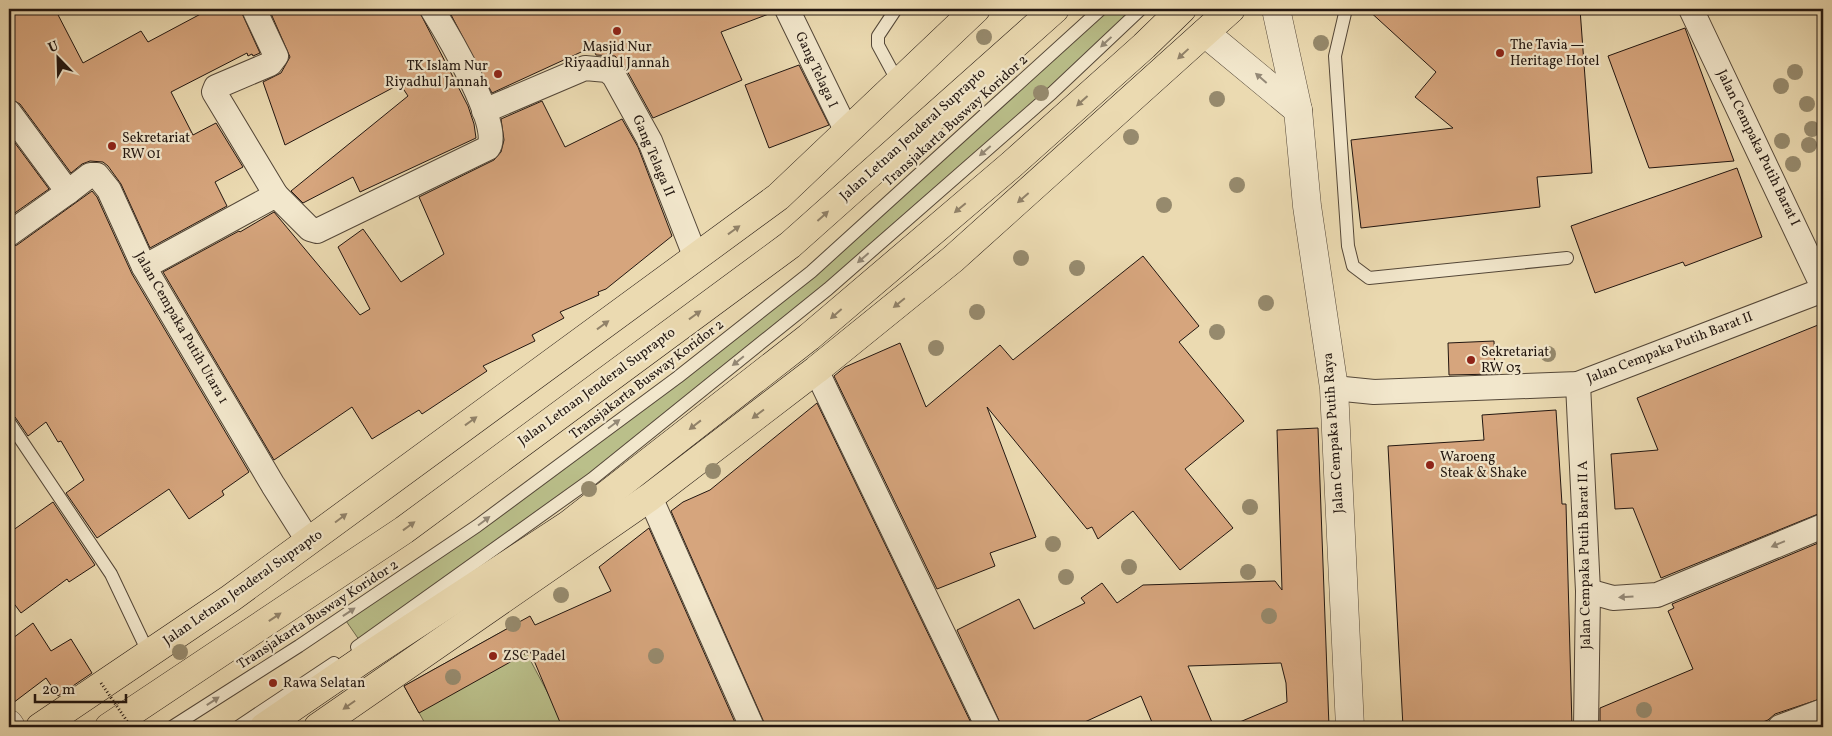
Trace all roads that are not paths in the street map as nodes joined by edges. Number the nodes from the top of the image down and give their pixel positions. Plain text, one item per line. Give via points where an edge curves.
1 (254, 9) edge
2 (432, 9) edge
3 (787, 9) edge
4 (896, 9) edge
5 (975, 9) edge
6 (1055, 9) edge
7 (1102, 9) edge
8 (1142, 9) edge
9 (1182, 9) edge
10 (1231, 9) edge
11 (1276, 9) edge
12 (1346, 9) edge
13 (1691, 9) edge
14 (1205, 33) junction
15 (898, 82) junction
16 (1298, 110) junction
17 (484, 111) junction
18 (9, 112) edge
19 (847, 132) junction
20 (1011, 165) junction
21 (1055, 170) junction
22 (68, 192) junction
23 (276, 195) junction
24 (9, 234) edge
25 (696, 258) junction
26 (1568, 258) dead end
27 (144, 267) junction
28 (1823, 288) edge
29 (816, 370) junction
30 (1578, 384) junction
31 (1334, 388) junction
32 (9, 422) edge
33 (650, 496) junction
34 (1823, 526) edge
35 (309, 542) junction
36 (1588, 591) junction
37 (231, 598) junction
38 (235, 645) junction
39 (149, 654) junction
40 (362, 660) junction
41 (380, 683) junction
42 (1823, 711) edge
43 (9, 724) edge
44 (11, 727) edge
45 (40, 727) edge
46 (109, 727) edge
47 (172, 727) edge
48 (238, 727) edge
49 (264, 727) edge
50 (318, 727) edge
51 (752, 727) edge
52 (988, 727) edge
53 (1350, 727) edge
54 (1586, 727) edge
55 (1780, 727) edge

1 - 23 street via 276,56 270,64 216,87 214,92
2 - 17 street via 455,45
3 - 19 street, Gang Telaga I
4 - 15 lane via 878,36 878,45
5 - 15 main road, Jalan Letnan Jenderal Suprapto
38 -> 6 main road, Jalan Letnan Jenderal Suprapto via 404,530 790,245
47 -> 7 lane, Transjakarta Busway Koridor 2 via 478,526 678,377 811,272
8 -> 48 lane via 1052,93 828,289 592,479 362,644
9 -> 20 main road
10 - 14 main road
11 - 16 street, Jalan Cempaka Putih Raya
12 - 26 lane via 1335,56 1348,246 1353,266 1369,278
13 - 28 street, Jalan Cempaka Putih Barat I
16 -> 14 street
14 -> 21 main road
15 - 19 main road, Jalan Letnan Jenderal Suprapto
16 - 31 street, Jalan Cempaka Putih Raya via 1307,206
17 - 23 street via 492,136 488,148 317,231 310,229
17 - 25 street, Gang Telaga II via 585,68 608,70 650,141
18 - 22 street
25 -> 19 main road, Jalan Letnan Jenderal Suprapto via 778,197
20 - 21 main road
20 -> 40 main road via 809,337 568,525
21 -> 29 main road
22 - 24 street
22 - 27 street, Jalan Cempaka Putih Utara 1 via 90,175 102,179
23 - 27 street
35 -> 25 main road, Jalan Letnan Jenderal Suprapto
27 - 35 street, Jalan Cempaka Putih Utara 1
28 - 30 street, Jalan Cempaka Putih Barat II
29 -> 33 main road
29 - 52 street
30 - 31 street, Jalan Cempaka Putih Barat II via 1374,392
30 - 36 street, Jalan Cempaka Putih Barat II A
31 - 53 street, Jalan Cempaka Putih Raya
32 - 39 lane via 111,574
33 - 41 main road
33 - 51 street
34 -> 36 street via 1658,595 1613,598
35 - 37 main road, Jalan Letnan Jenderal Suprapto
36 - 54 street, Jalan Cempaka Putih Barat II A
37 - 38 main road
37 - 39 main road, Jalan Letnan Jenderal Suprapto
38 - 46 main road, Jalan Letnan Jenderal Suprapto
39 - 45 main road, Jalan Letnan Jenderal Suprapto
40 - 41 main road
40 - 49 main road
41 -> 50 main road
42 - 55 street
43 - 44 street

